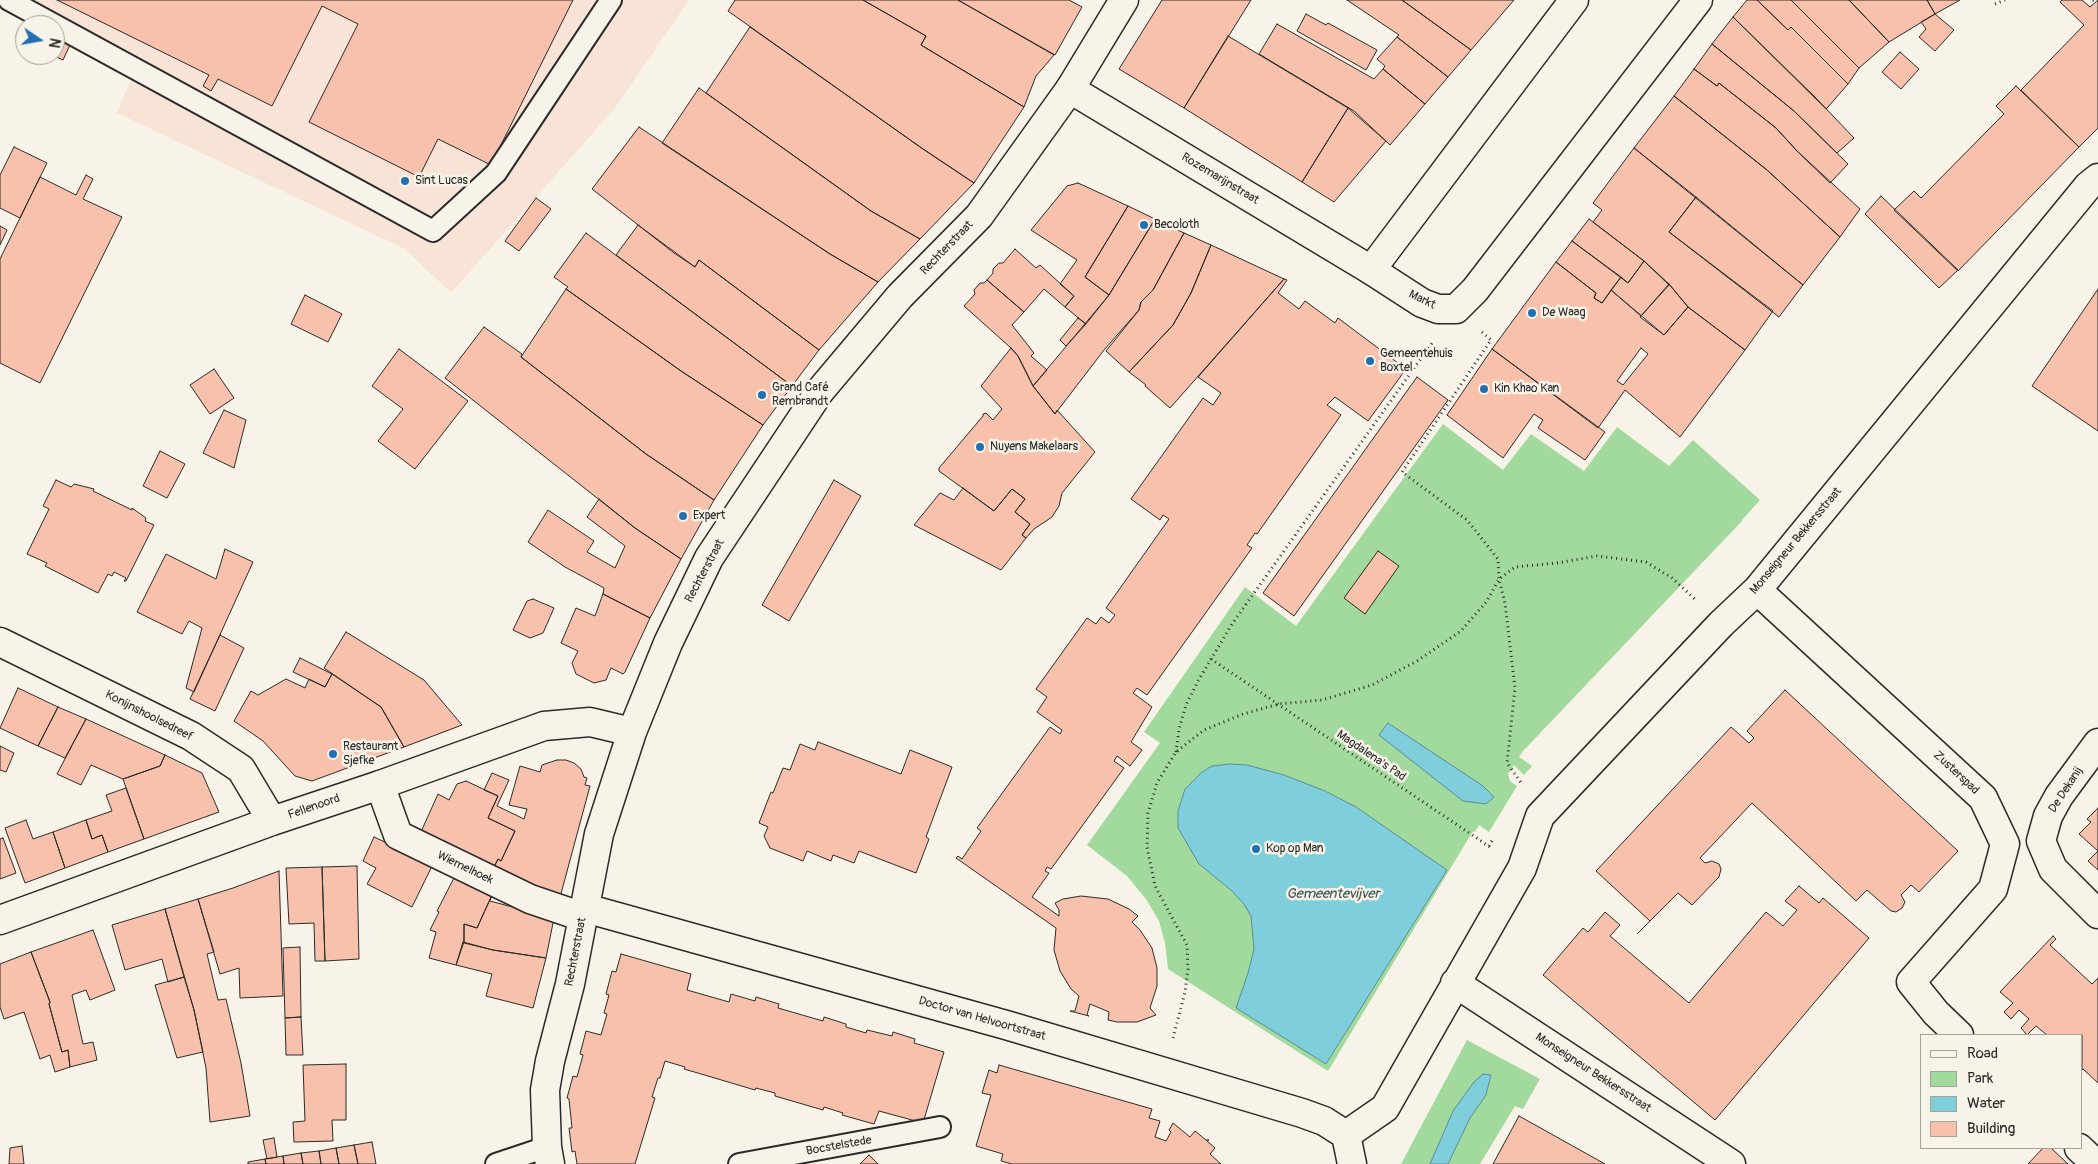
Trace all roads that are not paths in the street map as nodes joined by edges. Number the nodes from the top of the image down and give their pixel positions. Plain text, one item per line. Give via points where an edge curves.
1 (9, 0) edge
2 (611, 0) edge
3 (1124, 0) edge
4 (1574, 0) edge
5 (1698, 0) edge
6 (1070, 89) junction
7 (2098, 178) edge
8 (1370, 270) junction
9 (1757, 590) junction
10 (0, 642) edge
11 (632, 732) junction
12 (2098, 743) edge
13 (380, 785) junction
14 (272, 821) junction
15 (584, 912) junction
16 (2098, 914) edge
17 (0, 920) edge
18 (1455, 983) junction
19 (1958, 1034) edge
20 (940, 1127) dead end
21 (1346, 1135) junction
22 (2080, 1149) edge
23 (549, 1156) edge
24 (496, 1164) edge
25 (739, 1164) edge
26 (1352, 1164) edge
27 (1731, 1164) edge
28 (2096, 1164) edge

1 - 2 lane via 433,231 496,173
3 - 6 street, Rechterstraat
4 - 8 street
5 - 8 street, Markt via 1475,290 1456,309 1438,309 1422,303
6 - 8 street, Rozemarijnstraat
6 - 11 street, Rechterstraat via 979,216 900,296 814,399 710,558 668,643
7 - 9 street, Monseigneur Bekkersstraat via 2088,186
9 - 18 street, Monseigneur Bekkersstraat via 1540,816 1522,868
9 - 19 street, Zusterspad via 1983,798 2004,844 1993,889 1911,982
10 - 14 street, Konijnshoolsedreef via 191,736 241,769
11 - 13 street, Fellenoord via 590,722 544,726
11 - 15 street, Rechterstraat via 599,834
12 - 16 street, De Dekanij via 2048,816 2041,841 2053,869
13 - 14 street, Fellenoord
13 - 15 street, Wiemelhoek via 398,835 530,899
14 - 17 street, Fellenoord
15 - 21 street, Doctor van Helvoortstraat via 677,933 1302,1113 1324,1121
15 - 23 street, Rechterstraat via 545,1090
18 - 21 street, Monseigneur Bekkersstraat via 1385,1108
18 - 27 street, Monseigneur Bekkersstraat
20 - 25 lane, Bocstelstede
21 - 26 street
22 - 28 street
23 - 24 lane

